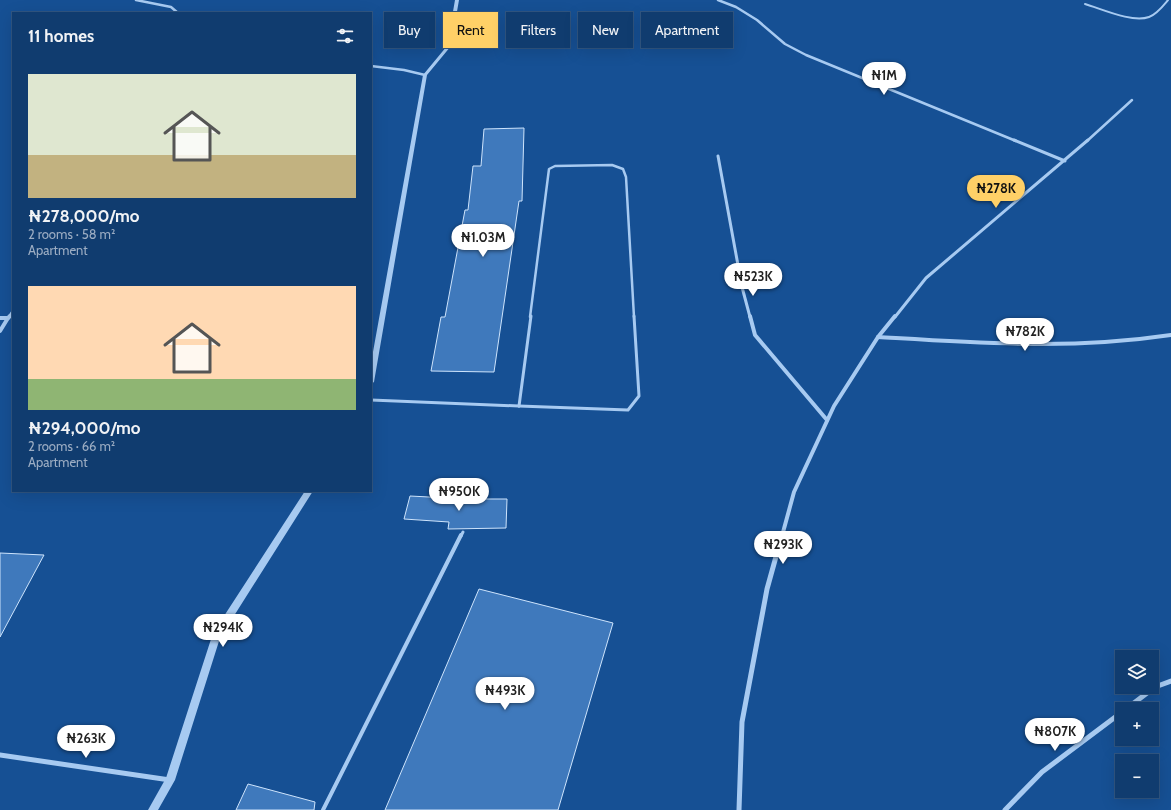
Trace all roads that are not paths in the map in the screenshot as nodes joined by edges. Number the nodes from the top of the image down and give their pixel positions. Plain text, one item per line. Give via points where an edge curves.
1 (136, 0) edge
2 (458, 0) edge
3 (718, 0) edge
4 (1168, 0) edge
5 (1085, 4) dead end
6 (177, 12) edge
7 (372, 66) edge
8 (425, 75) junction
9 (1132, 100) dead end
10 (718, 156) dead end
11 (1065, 161) junction
12 (12, 312) edge
13 (0, 318) edge
14 (8, 318) junction
15 (0, 331) edge
16 (1171, 335) edge
17 (878, 337) junction
18 (372, 376) edge
19 (372, 400) edge
20 (519, 407) junction
21 (827, 420) junction
22 (308, 492) edge
23 (463, 532) dead end
24 (1171, 681) edge
25 (1135, 702) edge
26 (1115, 717) edge
27 (0, 755) edge
28 (170, 780) junction
29 (153, 810) edge
30 (323, 810) edge
31 (739, 810) edge
32 (1005, 810) edge

1 - 6 street via 171,7
2 - 8 street via 449,46
3 - 11 street via 757,20 785,44 806,55
4 - 5 lane via 1148,17 1134,17
7 - 8 street
8 - 18 street
9 - 11 street
10 - 21 street via 742,288 755,335
11 - 17 street via 926,278
12 - 14 street
13 - 14 street
14 - 15 street
16 - 17 street via 1138,341 1077,346
17 - 21 street
19 - 20 lane
20 - 20 lane via 549,169 555,166 612,165 623,169 626,177 639,396 628,410
21 - 31 street via 794,492 767,589 742,722
22 - 28 street via 216,636
23 - 30 lane
24 - 25 street via 1155,687
26 - 32 street via 1042,772
27 - 28 street
28 - 29 street

